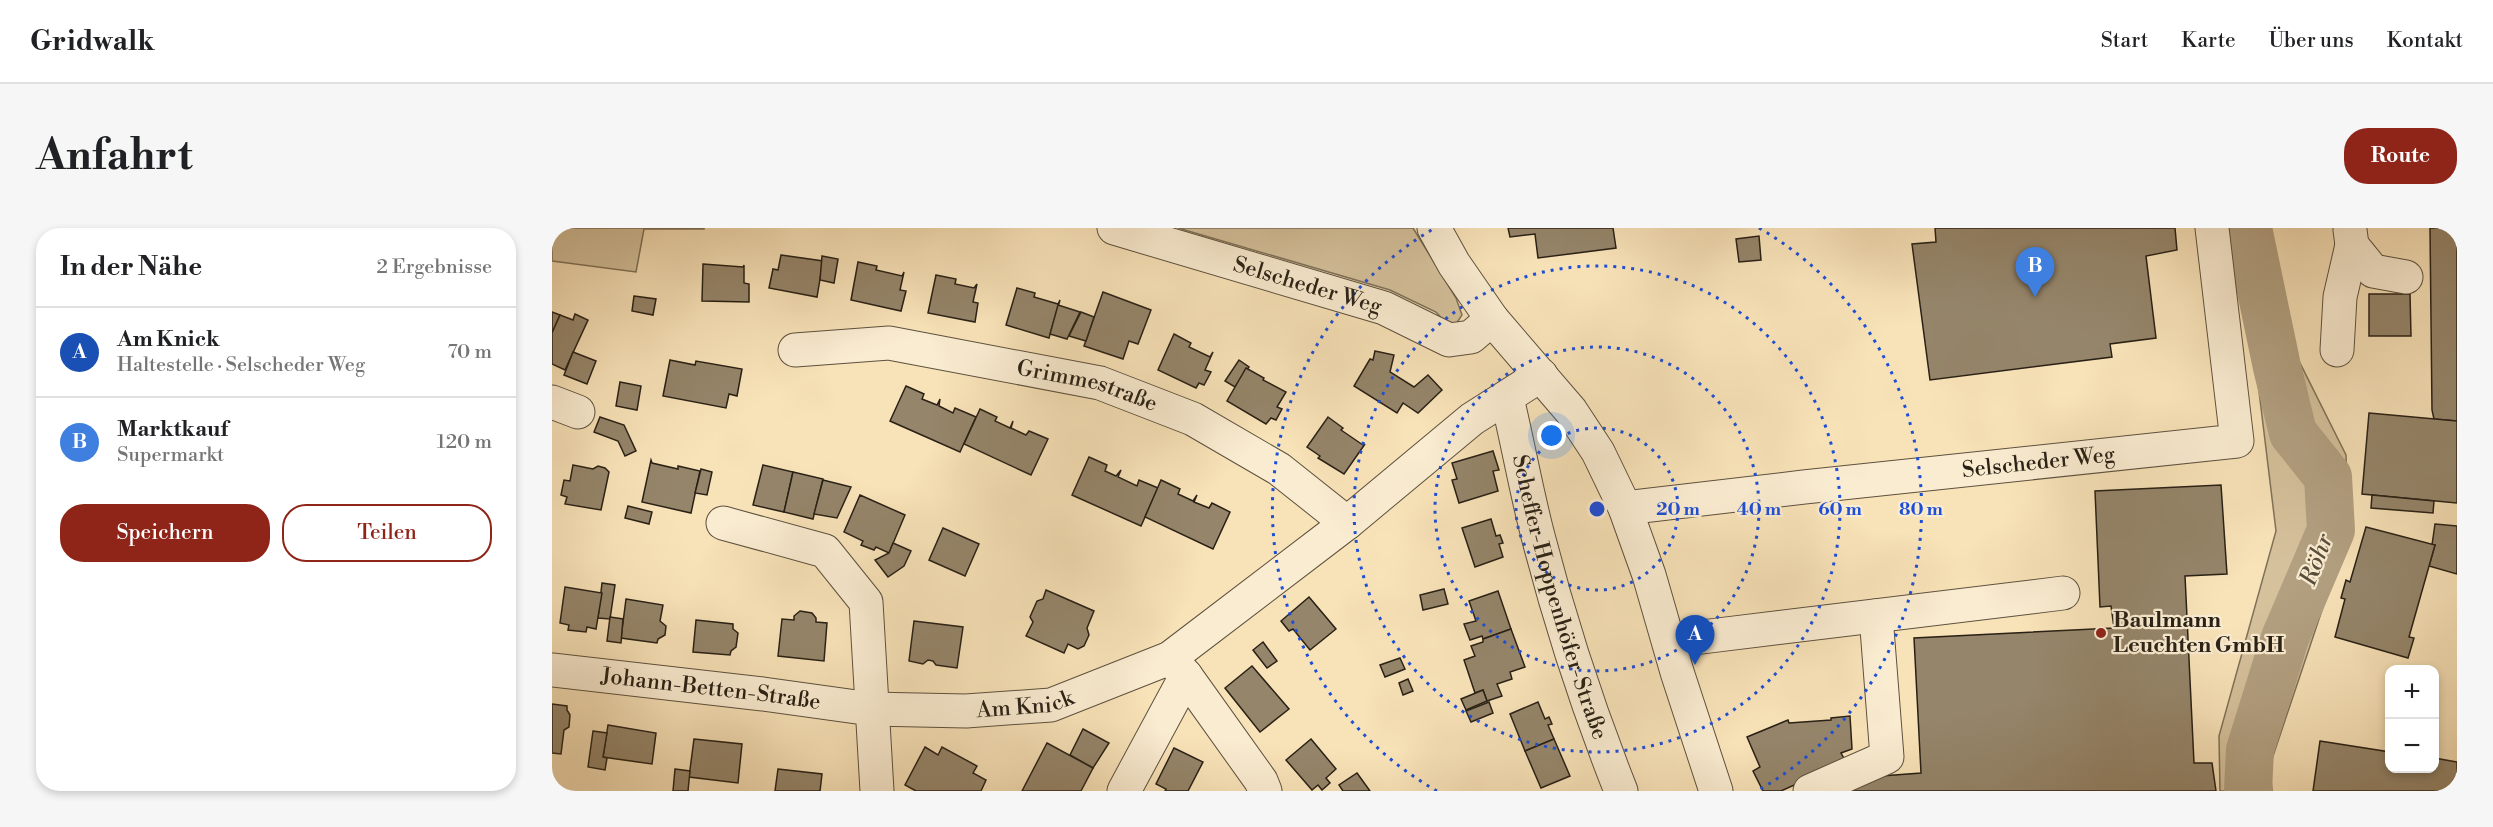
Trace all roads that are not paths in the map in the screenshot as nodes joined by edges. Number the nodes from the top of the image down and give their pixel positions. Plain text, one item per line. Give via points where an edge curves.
1 (1114, 228) edge
2 (1434, 228) edge
3 (2212, 228) edge
4 (2351, 236) edge
5 (2406, 277) dead end
6 (1492, 319) junction
7 (795, 350) dead end
8 (2337, 350) dead end
9 (1541, 375) junction
10 (1507, 398) junction
11 (1625, 508) junction
12 (723, 523) dead end
13 (1347, 523) junction
14 (2063, 593) dead end
15 (1876, 616) junction
16 (1669, 641) junction
17 (1178, 667) junction
18 (552, 670) edge
19 (871, 709) junction
20 (877, 791) edge
21 (1124, 791) edge
22 (1265, 791) edge
23 (1621, 791) edge
24 (1716, 791) edge
25 (1810, 791) edge

1 - 6 street, Selscheder Weg via 1384,308 1449,340 1471,337
2 - 6 street
3 - 11 street, Selscheder Weg via 2237,441
4 - 5 street via 2373,271
4 - 8 street via 2340,297
6 - 9 street
7 - 13 street, Grimmestraße via 889,343 1100,383 1193,419 1279,469
9 - 10 street, Am Knick
9 - 11 street via 1598,452
10 - 13 street, Am Knick via 1472,419
10 - 23 street, Scheffer-Hoppenhöfer-Straße via 1537,534 1569,645
11 - 16 street
12 - 19 street via 825,551 866,602
13 - 17 street, Am Knick
14 - 15 street
15 - 16 street
15 - 25 street via 1887,757
16 - 24 street
17 - 19 street, Am Knick via 1051,705 966,711
17 - 21 street, Am Knick
17 - 22 street
18 - 19 street, Johann-Betten-Straße
19 - 20 street

